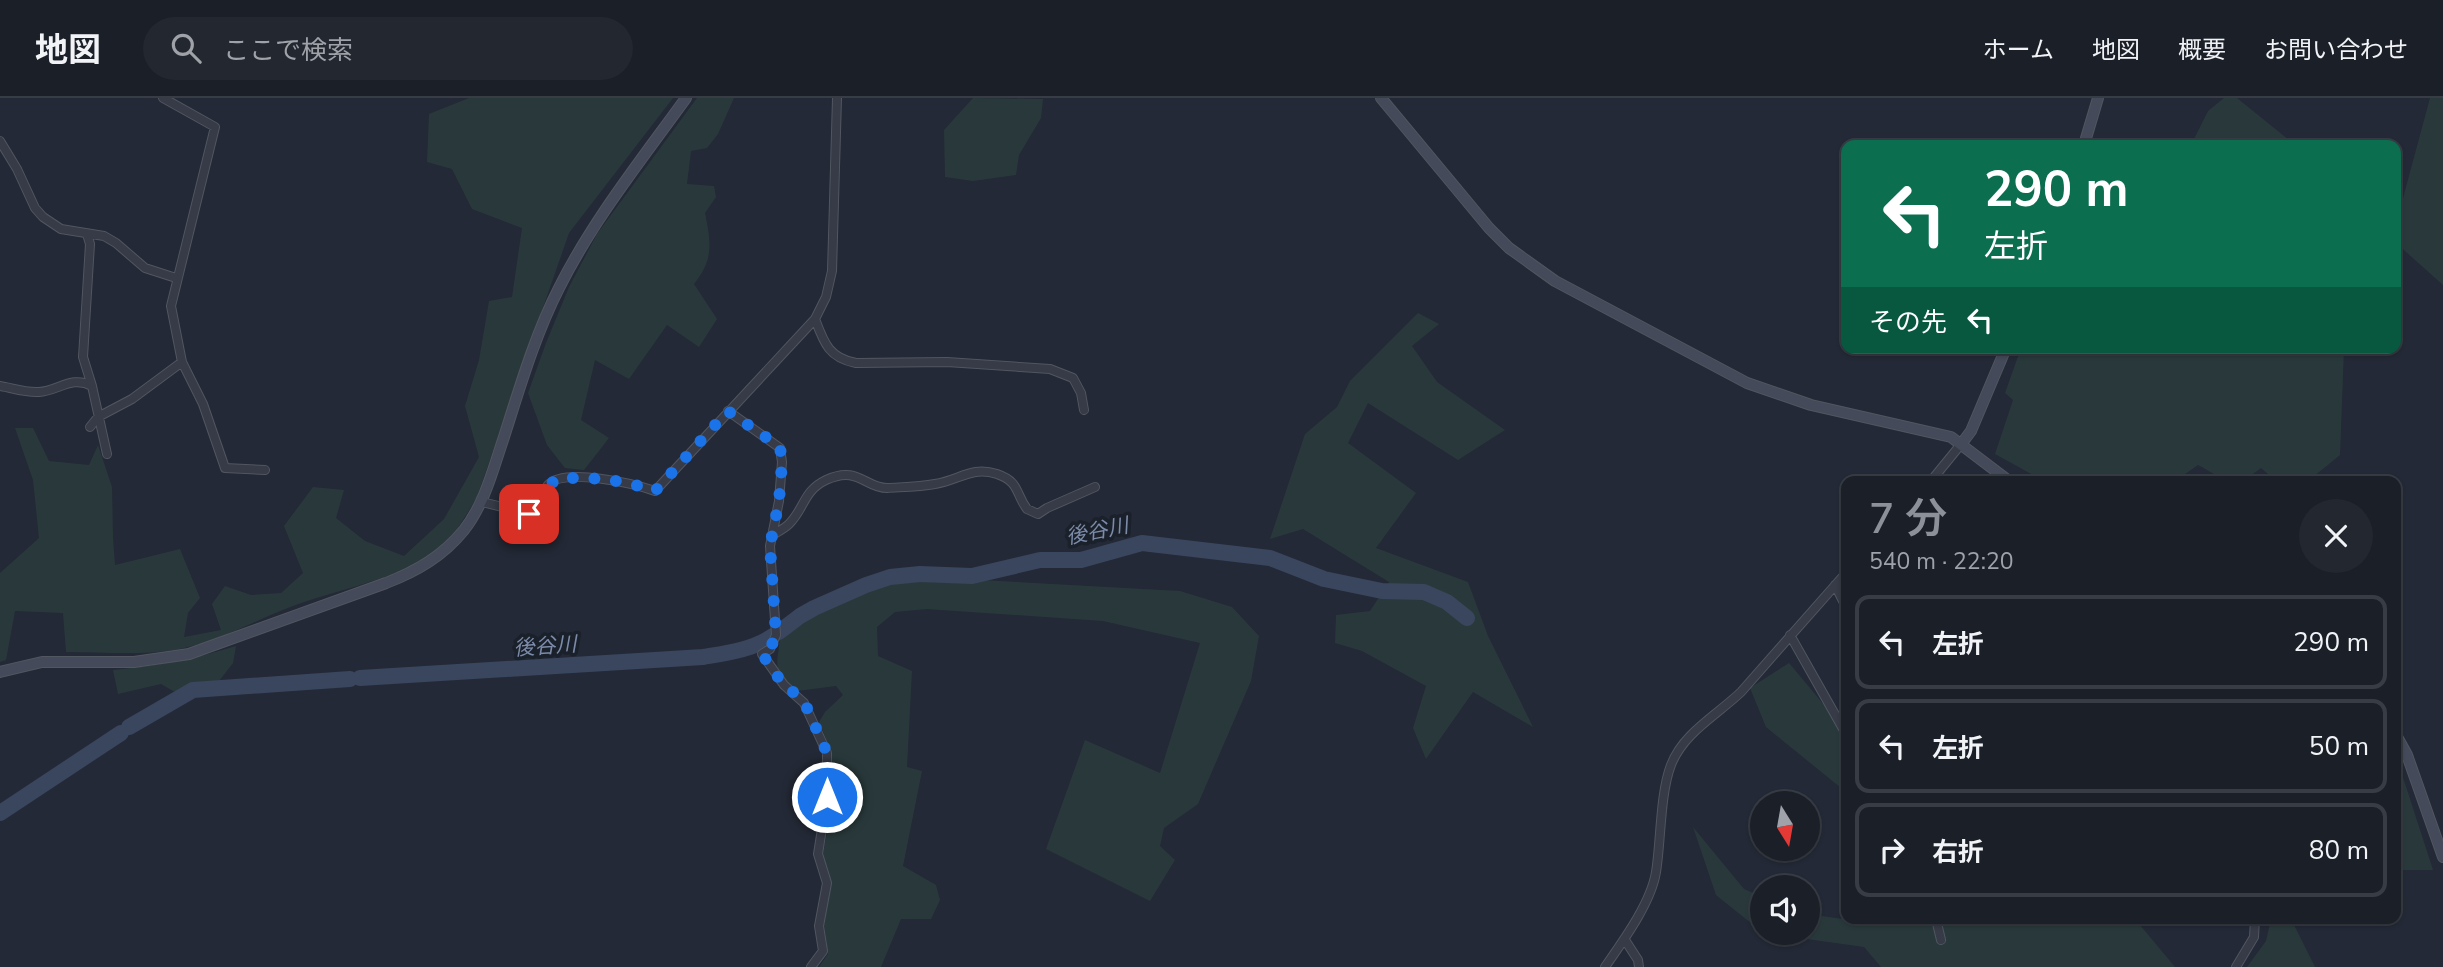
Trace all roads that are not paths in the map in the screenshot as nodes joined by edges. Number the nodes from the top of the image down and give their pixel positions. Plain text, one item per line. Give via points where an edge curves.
1 (163, 98) edge
2 (686, 98) edge
3 (837, 98) edge
4 (1381, 98) edge
5 (2098, 98) edge
6 (2085, 140) edge
7 (0, 141) edge
8 (88, 234) junction
9 (176, 278) junction
10 (815, 319) junction
11 (2003, 354) edge
12 (182, 362) junction
13 (0, 386) edge
14 (92, 386) junction
15 (1084, 410) dead end
16 (728, 411) junction
17 (98, 417) junction
18 (90, 427) dead end
19 (1962, 443) junction
20 (107, 454) dead end
21 (265, 470) dead end
22 (1935, 476) edge
23 (2002, 476) edge
24 (1095, 487) dead end
25 (482, 502) junction
26 (771, 536) junction
27 (1841, 578) edge
28 (1835, 585) junction
29 (1841, 597) edge
30 (1790, 635) junction
31 (0, 672) edge
32 (1841, 725) edge
33 (2401, 753) edge
34 (2443, 857) edge
35 (1937, 924) edge
36 (2255, 924) edge
37 (1625, 940) junction
38 (1941, 940) dead end
39 (811, 967) edge
40 (1605, 967) edge
41 (1639, 967) edge
42 (2236, 967) edge

1 - 9 street via 215,127
2 - 25 street via 606,210 558,289 532,351
3 - 10 street via 832,271
4 - 19 street via 1489,228 1555,281 1757,387
5 - 6 street
7 - 8 street via 43,218 61,229
8 - 9 street via 104,236 145,268
8 - 14 street via 83,357
9 - 12 street via 171,306
10 - 15 street via 826,345 842,360 1050,369 1073,378 1082,393
10 - 16 street
11 - 19 street
12 - 17 street via 132,399
12 - 21 street via 203,404 225,468
13 - 14 street via 40,392 68,383
14 - 17 street
16 - 25 street via 655,491 616,481 566,478 549,484 534,515
16 - 26 street via 780,447 779,501
17 - 18 street
17 - 20 street
19 - 22 street
19 - 23 street
24 - 26 street via 1038,514 1027,509 1012,481 981,470 947,482 883,488 843,474 815,487 790,523
25 - 31 street via 449,546 418,570 210,648 162,659 43,662
26 - 39 street via 776,635 762,654 804,703 827,753 826,807 817,854 827,883 819,926 824,951
27 - 28 street
28 - 29 street
28 - 30 street
30 - 32 street
30 - 37 street via 1733,700 1694,730 1671,764 1656,876
33 - 34 street
35 - 38 street
36 - 42 street via 2254,937
37 - 40 street
37 - 41 street

